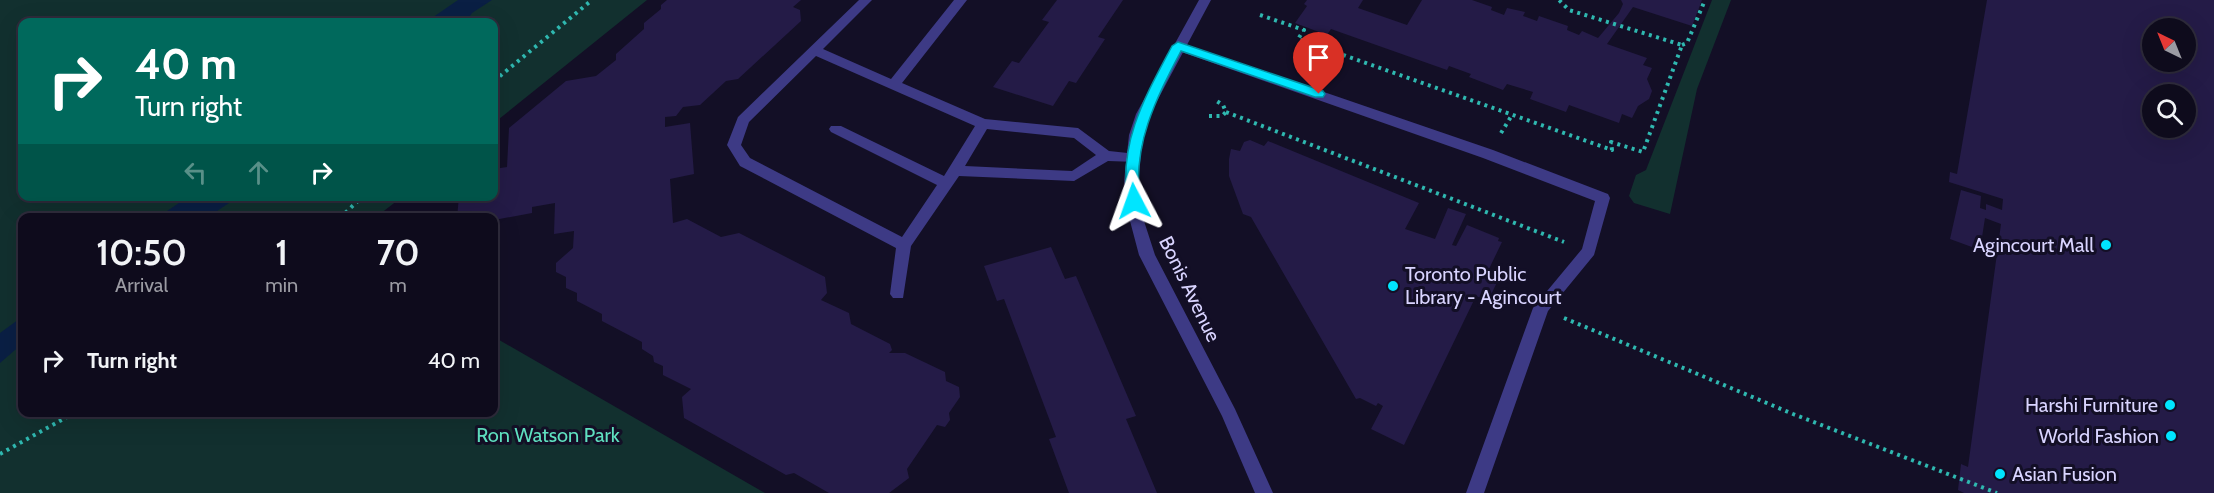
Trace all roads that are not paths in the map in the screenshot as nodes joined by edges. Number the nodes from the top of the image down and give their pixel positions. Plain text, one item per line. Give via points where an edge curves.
1 (867, 0) edge
2 (961, 0) edge
3 (1205, 0) edge
4 (1178, 46) junction
5 (816, 51) junction
6 (893, 86) junction
7 (983, 124) junction
8 (836, 129) dead end
9 (1106, 156) junction
10 (1132, 158) junction
11 (956, 171) junction
12 (947, 184) junction
13 (904, 245) junction
14 (898, 294) dead end
15 (1264, 493) edge
16 (1475, 493) edge

1 - 5 street
2 - 6 street
3 - 4 street, Bonis Avenue
4 - 10 street, Bonis Avenue via 1143,114
4 - 16 street via 1603,198 1589,251 1541,308
5 - 6 street
5 - 13 street via 743,120 734,145 745,162
6 - 7 street
7 - 9 street via 1078,133
7 - 11 street
8 - 12 street
9 - 10 street
9 - 11 street via 1074,176
10 - 15 street, Bonis Avenue via 1137,221 1147,255 1229,414
11 - 12 street
12 - 13 street
13 - 14 street

